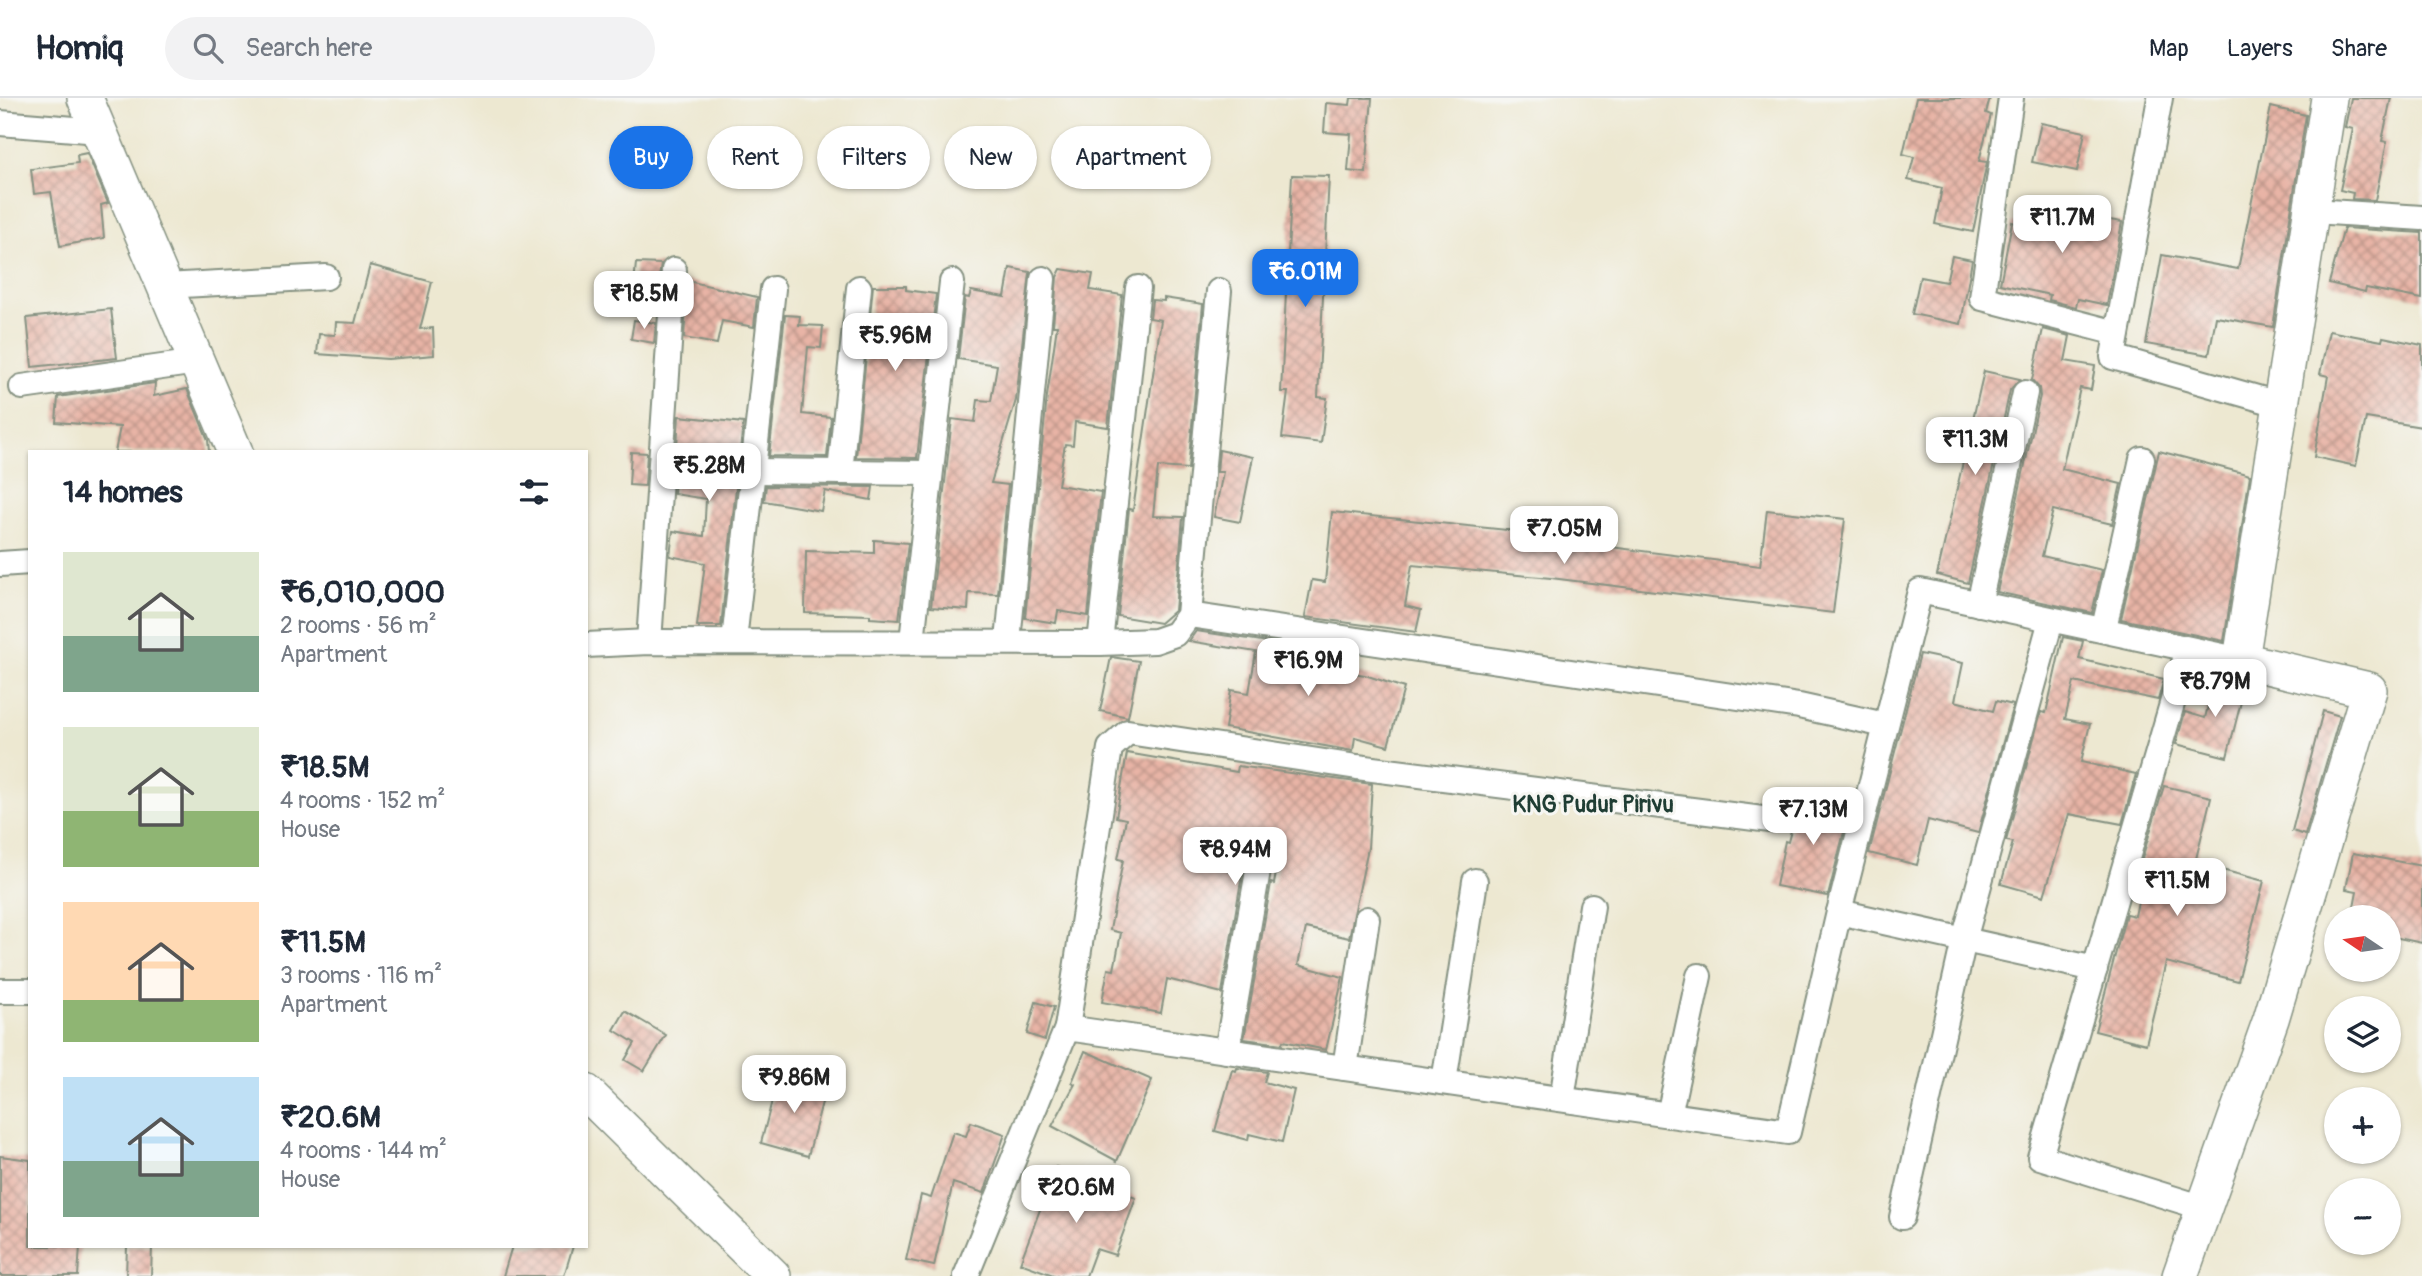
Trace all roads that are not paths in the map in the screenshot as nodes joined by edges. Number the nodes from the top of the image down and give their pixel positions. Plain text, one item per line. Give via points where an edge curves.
1 (85, 98) edge
2 (2011, 98) edge
3 (2160, 98) edge
4 (2329, 98) edge
5 (0, 123) edge
6 (99, 131) junction
7 (2313, 211) junction
8 (2422, 218) edge
9 (674, 270) dead end
10 (326, 277) dead end
11 (1043, 279) dead end
12 (951, 282) dead end
13 (165, 286) junction
14 (859, 288) dead end
15 (1138, 288) dead end
16 (773, 289) dead end
17 (1219, 291) dead end
18 (2117, 333) junction
19 (197, 362) junction
20 (22, 387) dead end
21 (2025, 393) dead end
22 (2281, 405) junction
23 (235, 450) edge
24 (2142, 459) dead end
25 (753, 471) junction
26 (840, 472) junction
27 (930, 473) junction
28 (28, 562) edge
29 (0, 564) edge
30 (1979, 604) junction
31 (1189, 615) junction
32 (2051, 620) junction
33 (2104, 628) junction
34 (734, 641) junction
35 (912, 641) junction
36 (1008, 641) junction
37 (649, 642) junction
38 (1101, 643) junction
39 (588, 645) edge
40 (2188, 649) junction
41 (2241, 660) junction
42 (1885, 726) junction
43 (1770, 820) dead end
44 (1261, 853) dead end
45 (1475, 881) dead end
46 (1592, 906) dead end
47 (1839, 912) junction
48 (1367, 919) dead end
49 (1965, 940) junction
50 (2095, 969) junction
51 (1699, 976) dead end
52 (28, 990) edge
53 (0, 991) edge
54 (1067, 1028) junction
55 (1227, 1051) junction
56 (1345, 1068) junction
57 (1444, 1082) junction
58 (588, 1094) edge
59 (1562, 1099) junction
60 (1669, 1115) junction
61 (2204, 1208) junction
62 (1902, 1217) dead end
63 (773, 1276) edge
64 (966, 1276) edge
65 (2180, 1276) edge

1 - 6 street
2 - 18 street via 1982,298
3 - 18 street
4 - 7 street
5 - 6 street
6 - 13 street
7 - 8 street
7 - 22 street
9 - 37 street
10 - 13 street
11 - 36 street
12 - 27 street
13 - 19 street
14 - 26 street
15 - 38 street
16 - 25 street
17 - 31 street
18 - 22 street via 2113,357
19 - 20 street
19 - 23 street
21 - 30 street
22 - 41 street
24 - 33 street
25 - 26 street
25 - 34 street
26 - 27 street
27 - 35 street
28 - 29 street
30 - 32 street
30 - 42 street via 1920,591
31 - 38 street via 1175,634 1154,641
31 - 42 street via 1799,706
32 - 33 street
32 - 49 street
33 - 40 street
34 - 35 street
34 - 37 street
35 - 36 street
36 - 38 street
37 - 39 street
40 - 41 street
40 - 50 street
41 - 61 street via 2369,690 2271,1019
42 - 47 street
43 - 54 street via 1128,733 1110,748
44 - 55 street
45 - 57 street
46 - 59 street
47 - 49 street
47 - 60 street via 1788,1132
48 - 56 street
49 - 50 street
49 - 62 street
50 - 61 street via 2040,1157
51 - 60 street
52 - 53 street
54 - 55 street
54 - 64 street
55 - 56 street
56 - 57 street
57 - 59 street
58 - 63 street
59 - 60 street
61 - 65 street

